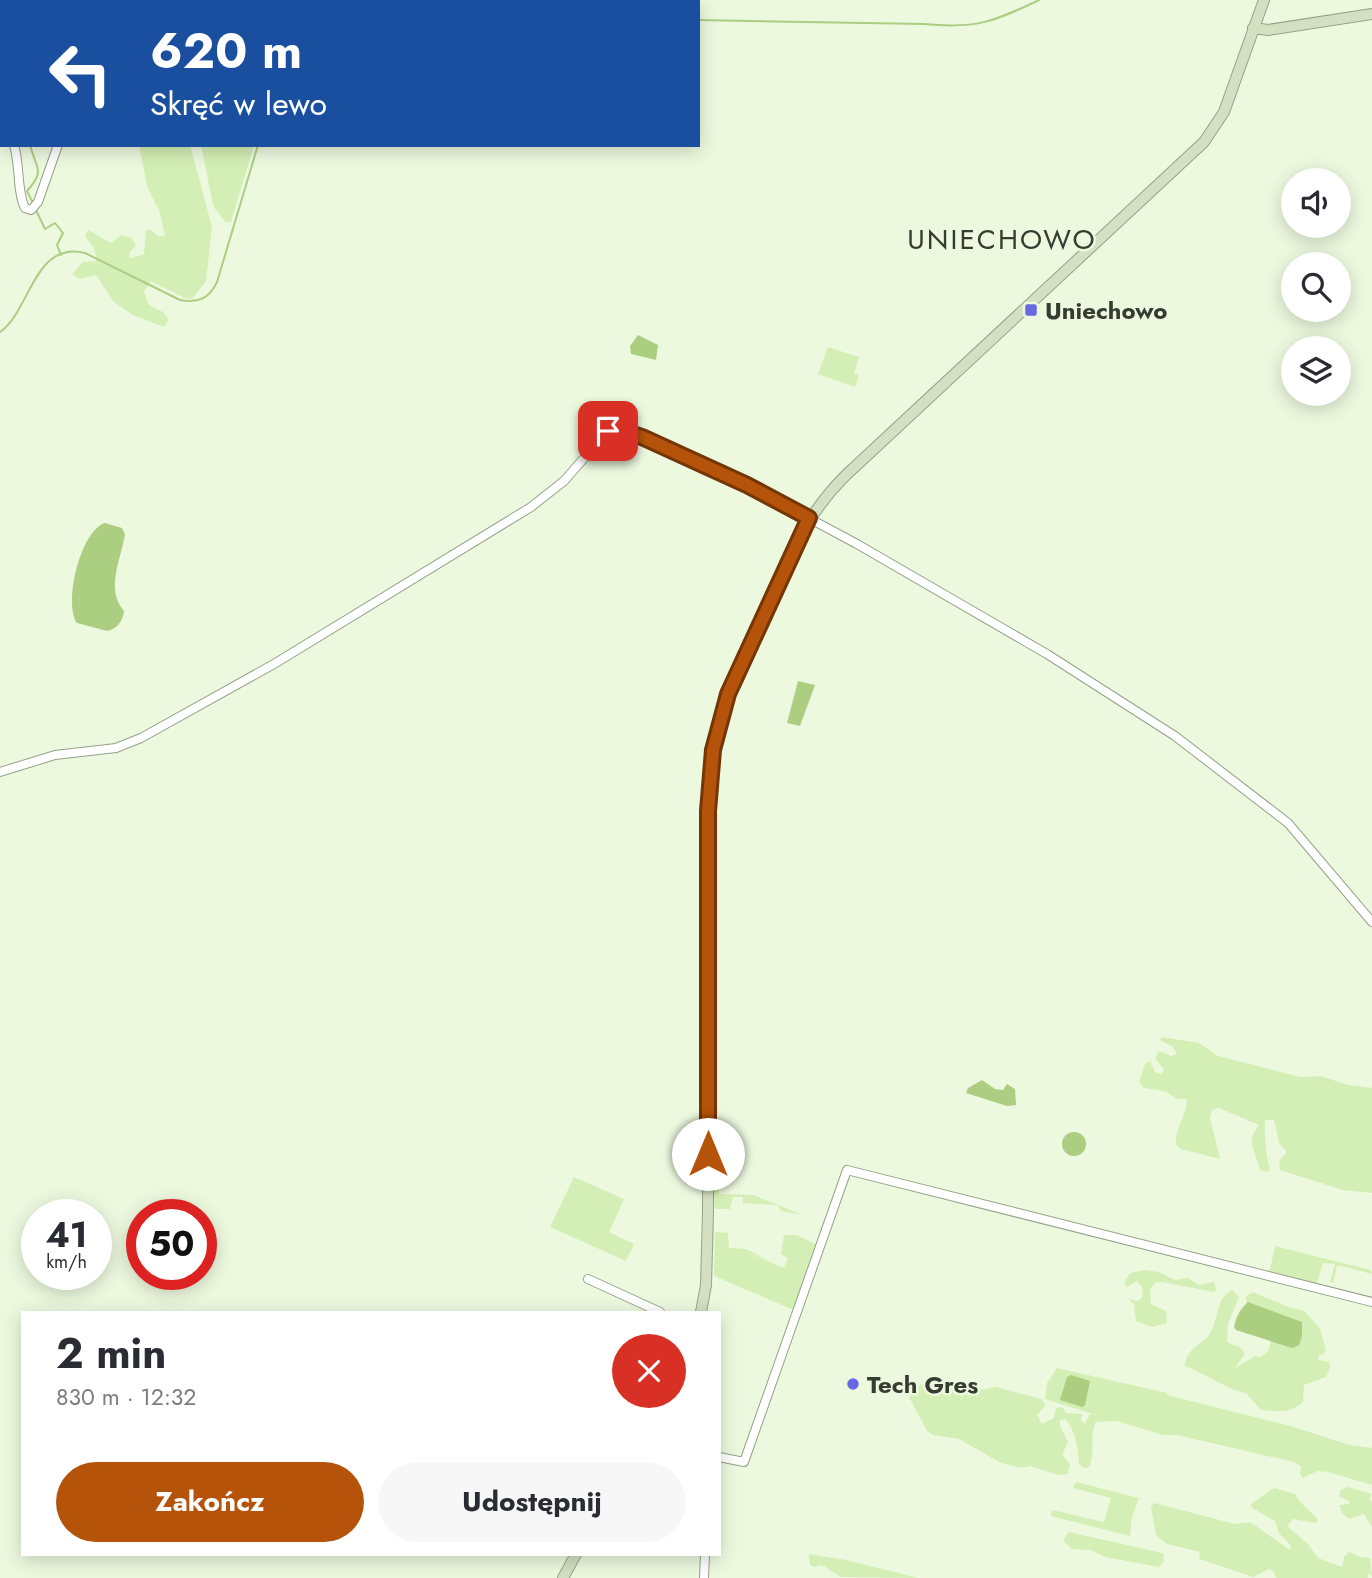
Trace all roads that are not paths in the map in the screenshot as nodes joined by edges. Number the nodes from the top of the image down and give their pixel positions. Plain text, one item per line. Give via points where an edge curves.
1 (1264, 0) edge
2 (1372, 14) edge
3 (1253, 28) junction
4 (14, 147) edge
5 (57, 147) edge
6 (809, 518) junction
7 (0, 772) edge
8 (1372, 922) edge
9 (588, 1279) dead end
10 (1372, 1302) edge
11 (658, 1311) edge
12 (701, 1311) edge
13 (721, 1457) edge
14 (575, 1556) edge
15 (705, 1556) edge
16 (563, 1578) edge
17 (704, 1578) edge

1 - 3 main road
2 - 3 main road via 1268,30
3 - 6 main road via 1224,112 1194,153 845,476
4 - 5 street via 25,208 33,208
6 - 7 street via 642,437 611,430 536,504 274,664 116,748 55,755
6 - 8 street via 1047,654 1175,736 1287,822
6 - 12 main road via 728,694 711,760 706,1285
9 - 11 street
10 - 13 street via 847,1170 744,1462
14 - 16 main road
15 - 17 street

